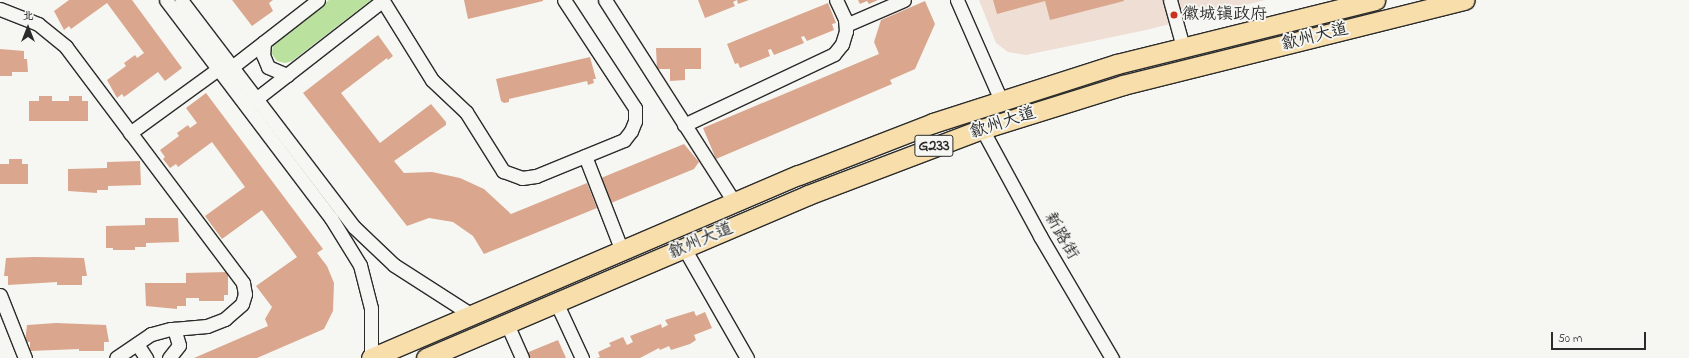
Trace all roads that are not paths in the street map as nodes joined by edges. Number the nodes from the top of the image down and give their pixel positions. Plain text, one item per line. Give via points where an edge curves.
1 (166, 0) edge
2 (181, 0) edge
3 (318, 0) edge
4 (383, 0) edge
5 (564, 0) edge
6 (605, 0) edge
7 (836, 0) edge
8 (904, 0) edge
9 (957, 0) edge
10 (1170, 0) edge
11 (1375, 0) edge
12 (1465, 0) edge
13 (1351, 3) edge
14 (1328, 6) edge
15 (0, 8) edge
16 (846, 25) junction
17 (264, 42) junction
18 (1183, 47) junction
19 (232, 66) junction
20 (218, 69) junction
21 (287, 75) junction
22 (256, 99) junction
23 (1001, 100) junction
24 (684, 125) junction
25 (982, 129) junction
26 (130, 132) junction
27 (586, 156) junction
28 (735, 203) junction
29 (684, 248) junction
30 (622, 251) junction
31 (0, 295) edge
32 (556, 302) junction
33 (472, 315) junction
34 (507, 324) junction
35 (174, 329) junction
36 (137, 344) junction
37 (25, 358) edge
38 (116, 358) edge
39 (146, 358) edge
40 (169, 358) edge
41 (371, 358) edge
42 (426, 358) edge
43 (522, 358) edge
44 (582, 358) edge
45 (747, 358) edge
46 (1112, 358) edge

1 - 20 street
2 - 19 street
3 - 17 street
4 - 21 street
4 - 27 street via 432,80 466,112 503,171 514,177 529,178
5 - 27 street via 635,108 635,121 628,136
6 - 24 street
7 - 16 street
8 - 16 street
9 - 23 street
10 - 18 street
11 - 13 highway, 歙州大道 / G233
12 - 25 highway, 歙州大道 / G233 via 1130,83
13 - 14 highway, 歙州大道 / G233
14 - 18 highway, 歙州大道 / G233
15 - 26 street via 28,18 58,39
16 - 24 street via 842,44 828,59
17 - 19 street
17 - 21 street via 263,55 268,66
18 - 23 highway, 歙州大道 / G233
19 - 22 street
20 - 26 street
20 - 41 street via 331,218 360,264 371,308
21 - 22 street
22 - 33 street via 369,243 394,265
23 - 28 highway, 歙州大道 / G233 via 866,148
24 - 28 street
25 - 29 highway, 歙州大道 / G233 via 874,168
25 - 46 street, 新路街 via 1040,236
26 - 35 street via 245,288 242,304 225,319 207,326
27 - 30 street
28 - 30 highway, 歙州大道 / G233
29 - 32 highway, 歙州大道 / G233
29 - 45 street
30 - 33 highway, 歙州大道 / G233
31 - 37 street
32 - 34 highway, 歙州大道 / G233
32 - 44 street
33 - 41 highway, 歙州大道 / G233
34 - 42 highway, 歙州大道 / G233
34 - 43 street
35 - 36 street via 151,334
35 - 40 street via 179,345
36 - 38 street
36 - 39 street

